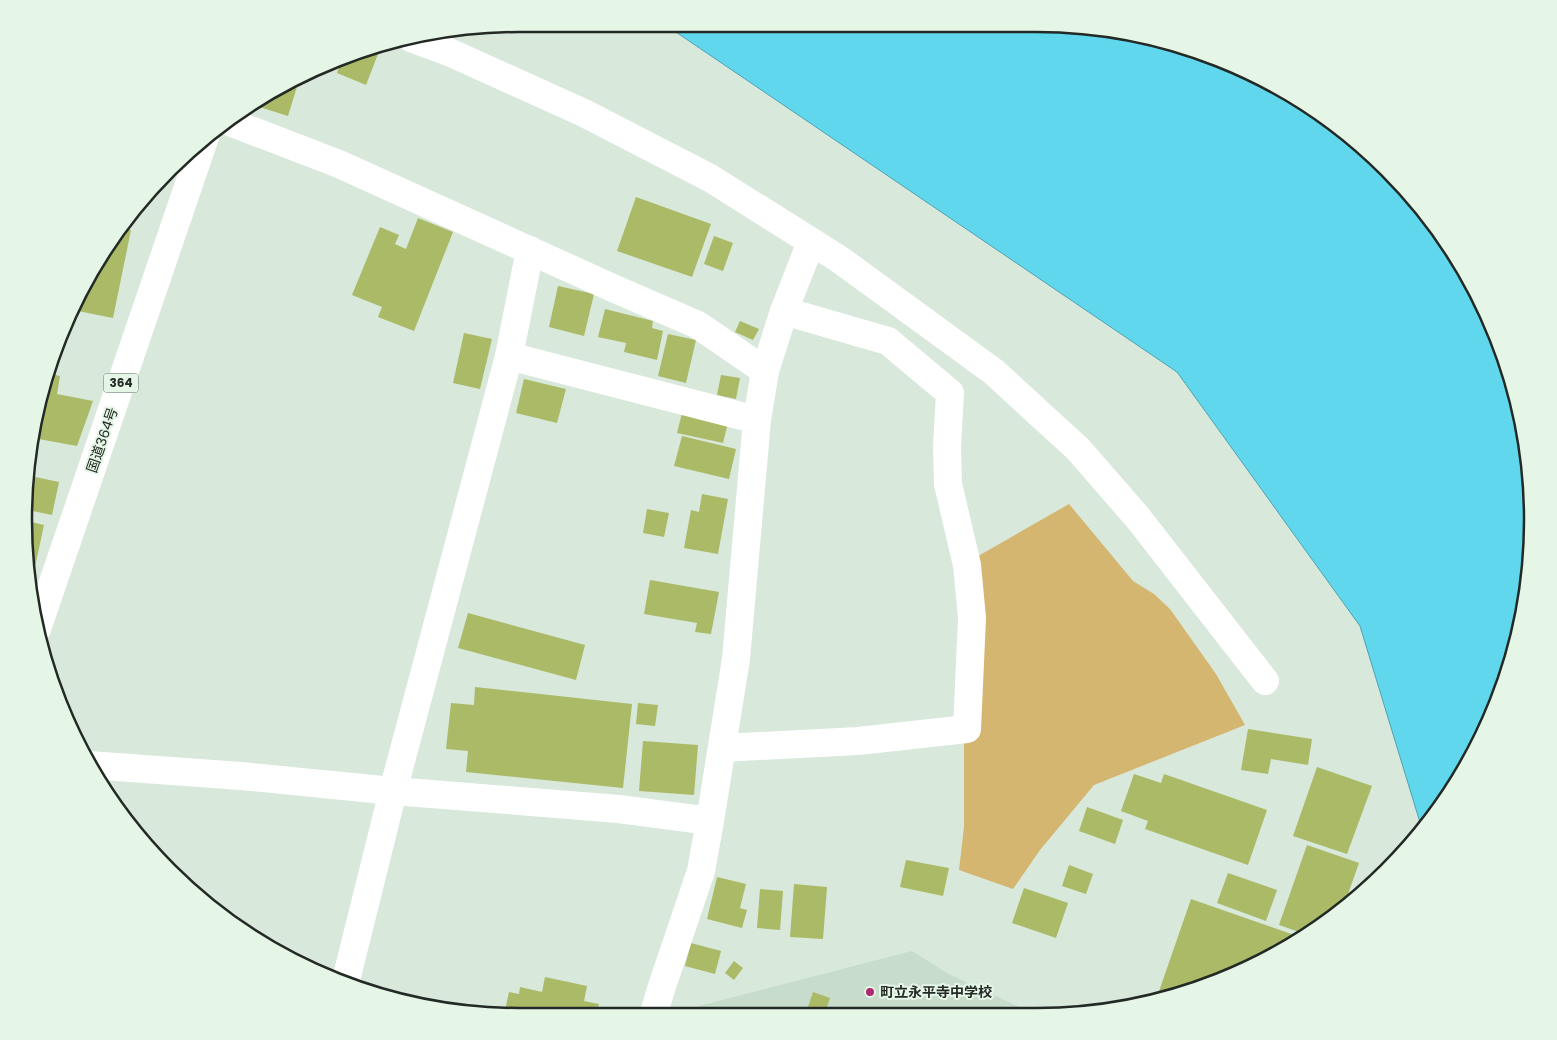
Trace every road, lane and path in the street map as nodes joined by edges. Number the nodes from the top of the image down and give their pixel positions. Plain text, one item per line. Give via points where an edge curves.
1 (423, 42) edge
2 (236, 124) edge
3 (200, 152) edge
4 (811, 242) junction
5 (530, 250) junction
6 (784, 311) junction
7 (509, 356) junction
8 (765, 371) junction
9 (757, 420) junction
10 (42, 615) edge
11 (1265, 681) dead end
12 (722, 748) junction
13 (99, 766) edge
14 (393, 791) junction
15 (710, 821) junction
16 (347, 976) edge
17 (656, 1008) edge

1 - 4 main road via 593,117 710,178
2 - 5 main road via 339,164
3 - 10 main road, 国道364号 / 364
4 - 6 main road
4 - 11 main road via 994,372 1078,449 1138,518
5 - 7 main road
5 - 8 main road via 698,325
6 - 8 main road
6 - 12 main road via 888,341 950,393 948,484 967,566 972,618 967,729 858,741
7 - 9 main road
7 - 14 main road
8 - 9 main road
9 - 12 main road via 736,659
12 - 15 main road
13 - 14 main road
14 - 15 main road via 619,809
14 - 16 main road
15 - 17 main road via 700,871

